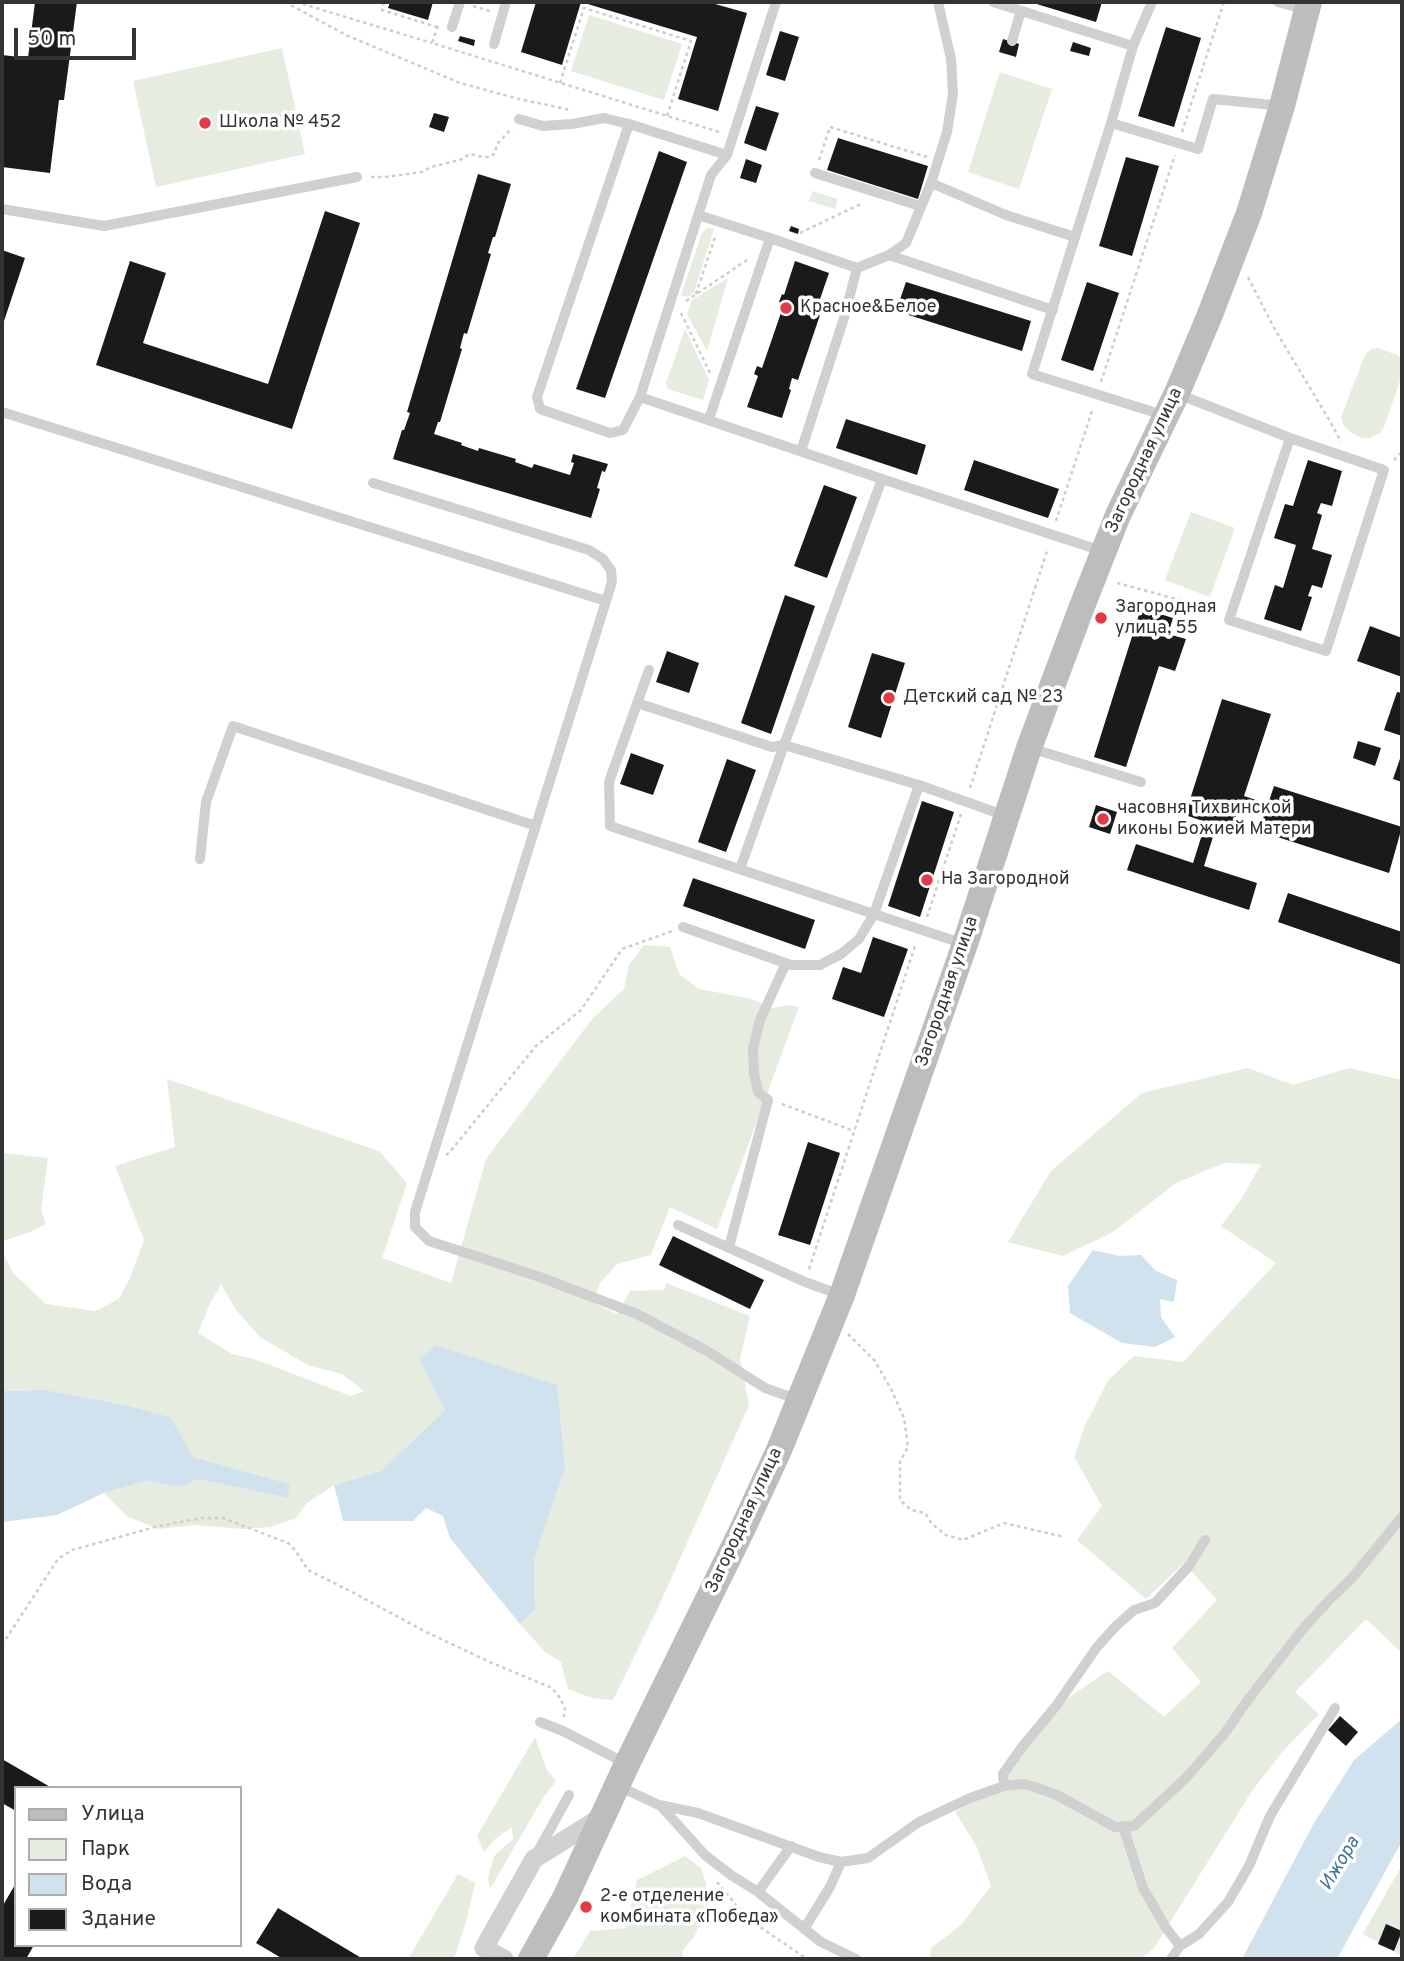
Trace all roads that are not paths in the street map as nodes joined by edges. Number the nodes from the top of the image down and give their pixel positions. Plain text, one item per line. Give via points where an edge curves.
1 (460, 2) edge
2 (506, 2) edge
3 (776, 2) edge
4 (938, 2) edge
5 (993, 2) edge
6 (1152, 2) edge
7 (1278, 2) edge
8 (1308, 6) edge
9 (1021, 11) junction
10 (452, 27) dead end
11 (1012, 41) dead end
12 (494, 44) dead end
13 (1133, 46) junction
14 (1282, 106) junction
15 (519, 119) road end
16 (1111, 122) junction
17 (629, 124) junction
18 (727, 155) junction
19 (815, 173) road end
20 (358, 177) road end
21 (931, 183) junction
22 (920, 206) junction
23 (2, 209) edge
24 (698, 215) junction
25 (1075, 237) junction
26 (768, 243) junction
27 (889, 255) junction
28 (857, 268) junction
29 (1053, 310) junction
30 (640, 397) junction
31 (1172, 405) junction
32 (2, 412) edge
33 (709, 419) junction
34 (1290, 438) junction
35 (801, 451) junction
36 (882, 479) junction
37 (373, 483) dead end
38 (1102, 551) junction
39 (606, 601) junction
40 (649, 670) dead end
41 (637, 703) junction
42 (785, 745) junction
43 (1029, 747) junction
44 (1141, 782) dead end
45 (919, 786) junction
46 (1007, 816) junction
47 (536, 826) junction
48 (200, 859) dead end
49 (740, 869) junction
50 (874, 914) junction
51 (684, 927) road end
52 (965, 944) junction
53 (786, 963) junction
54 (678, 1225) dead end
55 (729, 1248) junction
56 (837, 1307) junction
57 (800, 1400) junction
58 (1402, 1517) edge
59 (1205, 1540) dead end
60 (1335, 1708) dead end
61 (540, 1722) dead end
62 (622, 1775) junction
63 (1004, 1786) junction
64 (569, 1795) dead end
65 (659, 1805) junction
66 (603, 1816) junction
67 (1123, 1826) junction
68 (791, 1846) junction
69 (534, 1859) junction
70 (841, 1863) junction
71 (758, 1892) junction
72 (804, 1929) junction
73 (1180, 1946) junction
74 (504, 1959) edge
75 (531, 1959) edge
76 (856, 1959) edge
77 (1171, 1959) edge

1 - 10 lane
2 - 12 lane
3 - 18 lane
4 - 21 lane via 951,58 953,93
5 - 9 lane
6 - 13 lane
7 - 8 lane
8 - 14 main road, Загородная улица
9 - 11 lane
9 - 13 lane
13 - 16 lane
14 - 16 lane via 1213,99 1198,149
14 - 31 main road, Загородная улица via 1234,252
15 - 17 lane via 543,126 604,118
16 - 25 lane
17 - 18 lane
17 - 30 lane via 537,397 540,409 610,433 623,430
18 - 24 lane via 711,175
19 - 22 lane
20 - 23 lane via 104,226
21 - 22 lane
21 - 25 lane via 1006,215
22 - 27 lane via 906,243
24 - 26 lane
24 - 30 lane
25 - 29 lane
26 - 28 lane via 782,242
26 - 33 lane
27 - 28 lane
27 - 29 lane
28 - 35 lane
29 - 31 lane via 1032,374 1097,395
30 - 33 lane
31 - 34 lane
31 - 38 main road, Загородная улица
32 - 39 lane
33 - 35 lane
34 - 34 lane via 1228,620 1326,650 1384,470
35 - 36 lane
36 - 38 lane
36 - 42 lane
37 - 39 lane via 589,550 611,570
38 - 43 main road, Загородная улица
39 - 47 lane
40 - 41 lane
41 - 42 lane via 772,747
41 - 49 lane via 609,782 610,826
42 - 45 lane
42 - 49 lane
43 - 44 lane
43 - 46 main road, Загородная улица
45 - 46 lane
45 - 50 lane
46 - 52 main road, Загородная улица
47 - 48 lane via 233,726 206,802
47 - 57 lane via 430,1162 415,1227 429,1241 637,1314 708,1350 765,1388
49 - 50 lane
50 - 52 lane
50 - 53 lane via 859,939 841,954 820,965
51 - 53 lane
52 - 56 main road, Загородная улица
53 - 55 lane via 760,1020 753,1049 758,1093 768,1100
54 - 55 lane
55 - 56 lane via 805,1282
56 - 57 main road, Загородная улица
57 - 62 main road, Загородная улица
58 - 67 lane via 1302,1630 1186,1778 1134,1826
59 - 63 lane via 1189,1566 1155,1603 1135,1610 1097,1647 1003,1774
60 - 73 lane via 1270,1816 1249,1866 1227,1902 1199,1934
61 - 62 lane via 563,1731
62 - 65 lane
62 - 66 main road, Загородная улица
63 - 67 lane via 1024,1784 1055,1794 1115,1827
63 - 70 lane via 919,1822 868,1858
64 - 69 lane
65 - 68 lane via 698,1813
65 - 71 lane via 705,1855
66 - 69 street
66 - 75 main road, Загородная улица
67 - 73 lane via 1143,1888
68 - 70 lane
68 - 71 lane
69 - 74 street via 484,1948
70 - 72 lane
71 - 72 lane
72 - 76 lane
73 - 77 lane

